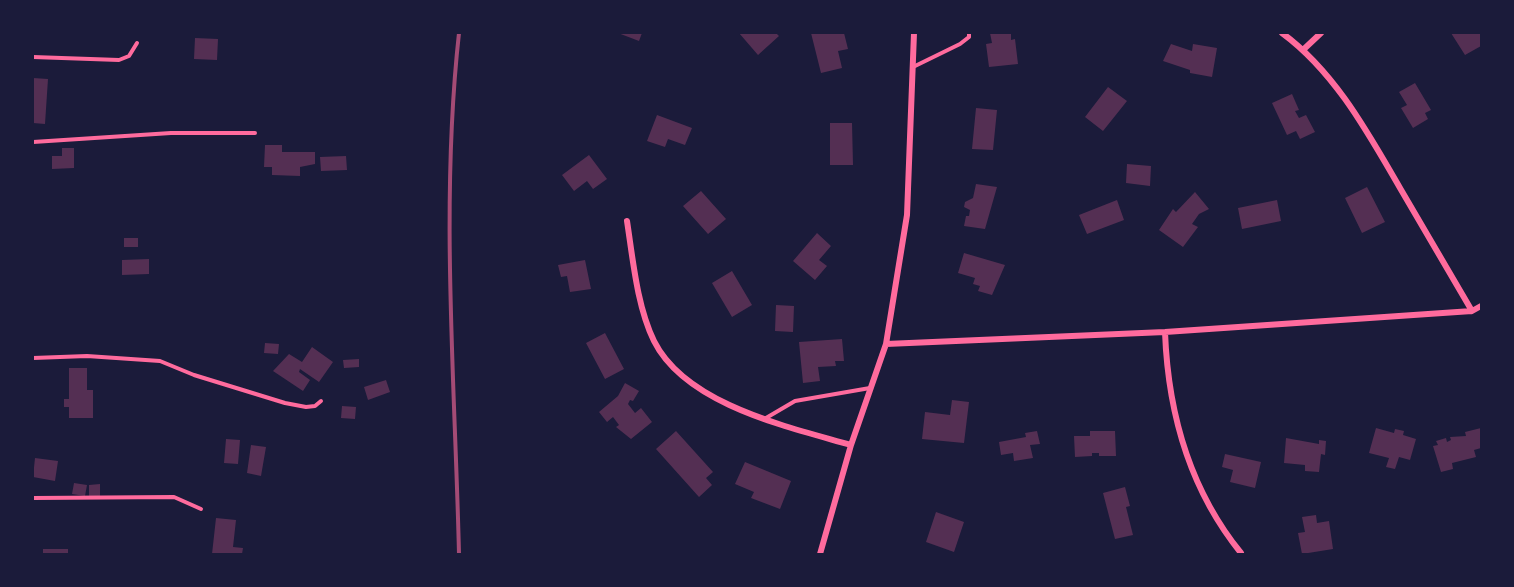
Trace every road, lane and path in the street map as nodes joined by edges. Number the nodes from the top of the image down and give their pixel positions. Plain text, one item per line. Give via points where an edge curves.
1 (914, 33) edge
2 (969, 33) edge
3 (1282, 33) edge
4 (1321, 33) edge
5 (137, 43) dead end
6 (1304, 49) junction
7 (33, 57) edge
8 (913, 67) junction
9 (255, 133) dead end
10 (33, 142) edge
11 (627, 221) dead end
12 (1481, 306) edge
13 (1472, 311) junction
14 (1165, 332) junction
15 (886, 344) junction
16 (33, 358) edge
17 (870, 388) junction
18 (321, 401) dead end
19 (766, 418) junction
20 (851, 445) junction
21 (33, 498) edge
22 (201, 509) dead end
23 (1241, 553) edge
24 (820, 554) edge

1 - 8 street
2 - 8 lane via 960,44
3 - 6 street
4 - 6 street
5 - 7 lane via 129,56 119,60
6 - 13 street via 1342,94
8 - 15 street via 907,215
9 - 10 lane via 160,133
11 - 19 street via 648,324 665,357 692,383 726,403
12 - 13 street
13 - 14 street
14 - 15 street
14 - 23 street via 1166,365 1179,433 1193,473 1220,527
15 - 17 street
16 - 18 lane via 87,356 160,361 285,403 306,407
17 - 19 lane via 795,401
17 - 20 street
19 - 20 street
20 - 24 street
21 - 22 lane via 174,497

